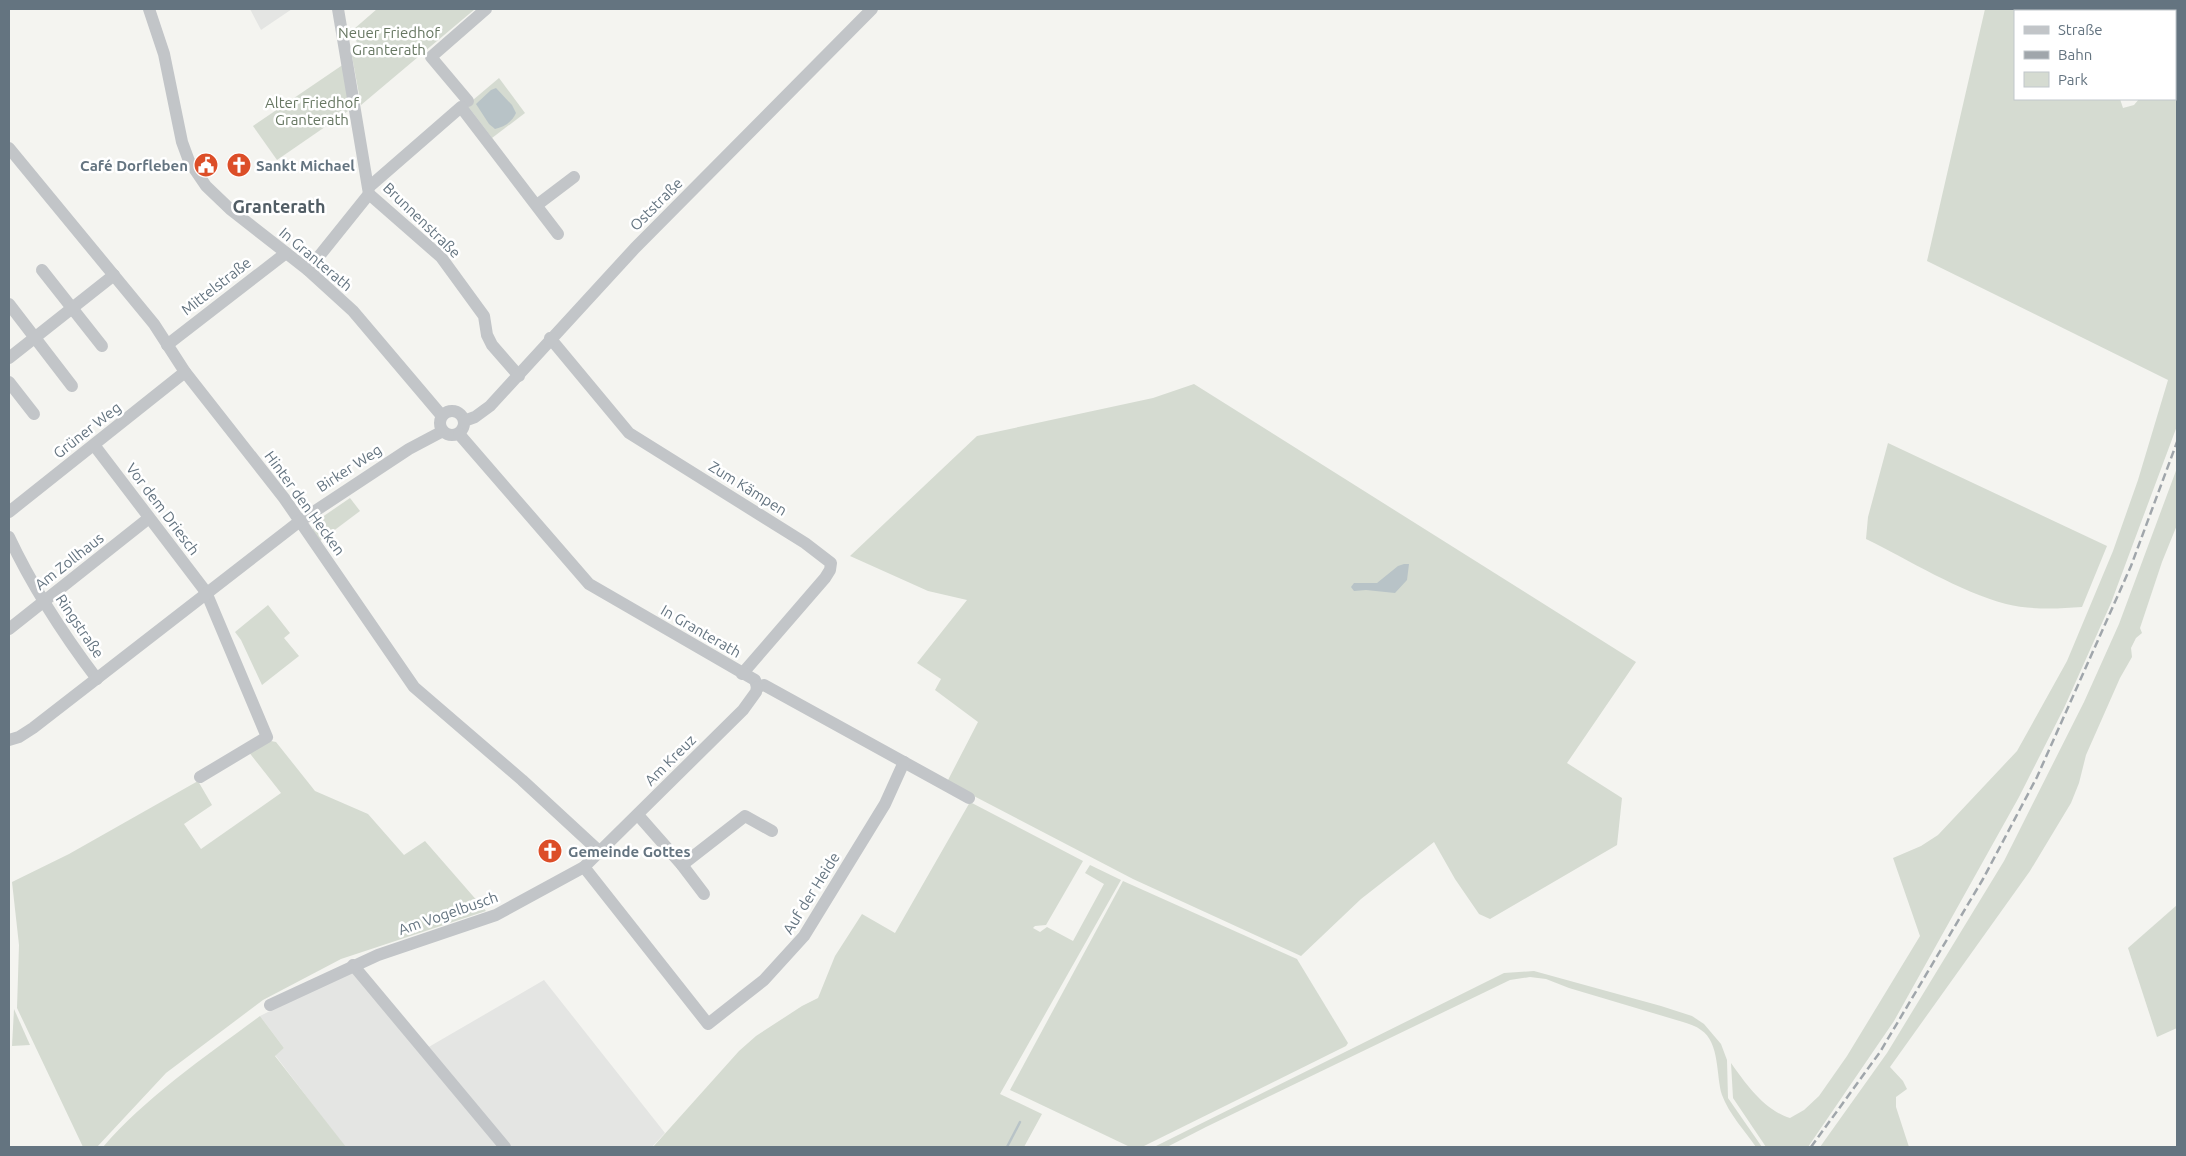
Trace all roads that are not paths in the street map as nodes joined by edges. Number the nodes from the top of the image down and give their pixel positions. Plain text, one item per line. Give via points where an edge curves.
1 (149, 9) edge
2 (338, 9) edge
3 (486, 9) edge
4 (872, 9) edge
5 (468, 101) dead end
6 (9, 148) edge
7 (574, 177) dead end
8 (369, 191) junction
9 (537, 205) junction
10 (558, 234) dead end
11 (286, 253) junction
12 (42, 270) dead end
13 (308, 270) junction
14 (114, 275) junction
15 (9, 304) edge
16 (73, 308) junction
17 (35, 337) junction
18 (550, 338) junction
19 (167, 344) junction
20 (102, 346) dead end
21 (9, 358) edge
22 (184, 372) junction
23 (519, 376) junction
24 (9, 382) edge
25 (72, 386) dead end
26 (34, 414) dead end
27 (442, 416) junction
28 (464, 421) junction
29 (443, 431) junction
30 (459, 434) junction
31 (94, 445) junction
32 (9, 512) edge
33 (149, 518) junction
34 (300, 521) junction
35 (9, 537) edge
36 (206, 592) junction
37 (43, 601) junction
38 (9, 629) edge
39 (742, 674) junction
40 (97, 679) junction
41 (757, 687) junction
42 (9, 740) edge
43 (904, 762) junction
44 (200, 777) dead end
45 (969, 798) dead end
46 (638, 815) junction
47 (772, 831) dead end
48 (600, 852) junction
49 (682, 865) junction
50 (584, 867) junction
51 (704, 894) dead end
52 (353, 965) junction
53 (270, 1005) dead end
54 (505, 1147) edge

1 - 11 street, In Granterath via 164,54 189,161 212,192
2 - 8 street, Brunnenstraße
3 - 5 street via 431,57
4 - 18 street, Oststraße
6 - 14 street, Hinter den Hecken
7 - 9 street
8 - 9 street via 461,107
8 - 13 street
8 - 23 street, Brunnenstraße via 441,257 484,316 492,345
9 - 10 street
11 - 13 street, In Granterath
11 - 19 street, Mittelstraße
12 - 16 street
13 - 27 street, In Granterath via 353,311
14 - 16 street
14 - 19 street, Hinter den Hecken
15 - 17 street
16 - 17 street
16 - 20 street
17 - 21 street
17 - 25 street
18 - 23 street, Oststraße
18 - 39 street, Zum Kämpen via 629,433 805,543 831,563 825,578
19 - 22 street, Hinter den Hecken
22 - 31 street, Grüner Weg
22 - 34 street, Hinter den Hecken
23 - 28 street, Oststraße via 490,406
24 - 26 street
27 - 28 street via 454,411 461,414
27 - 29 street via 440,426
28 - 30 street via 464,428
29 - 30 street via 452,436
29 - 34 street, Birker Weg via 409,448
30 - 39 street, In Granterath via 589,584
31 - 32 street, Grüner Weg
31 - 33 street, Vor dem Driesch
33 - 36 street, Vor dem Driesch
33 - 37 street, Am Zollhaus
34 - 36 street, Birker Weg
34 - 48 street, Hinter den Hecken via 414,687
35 - 37 street, Ringstraße
36 - 40 street, Birker Weg
36 - 44 street via 267,737
37 - 38 street, Am Zollhaus
37 - 40 street, Ringstraße
39 - 41 street, In Granterath via 754,680
40 - 42 street, Birker Weg via 33,728
41 - 43 street, In Granterath via 764,685
41 - 46 street, Am Kreuz via 744,710
43 - 45 street, In Granterath
43 - 50 street, Auf der Heide via 884,804 804,936 764,980 708,1024
46 - 48 street, Am Kreuz
46 - 49 street
47 - 49 street via 745,816
48 - 50 street, Am Vogelbusch
49 - 51 street
50 - 52 street, Am Vogelbusch via 496,916
52 - 53 street, Am Vogelbusch
52 - 54 street

